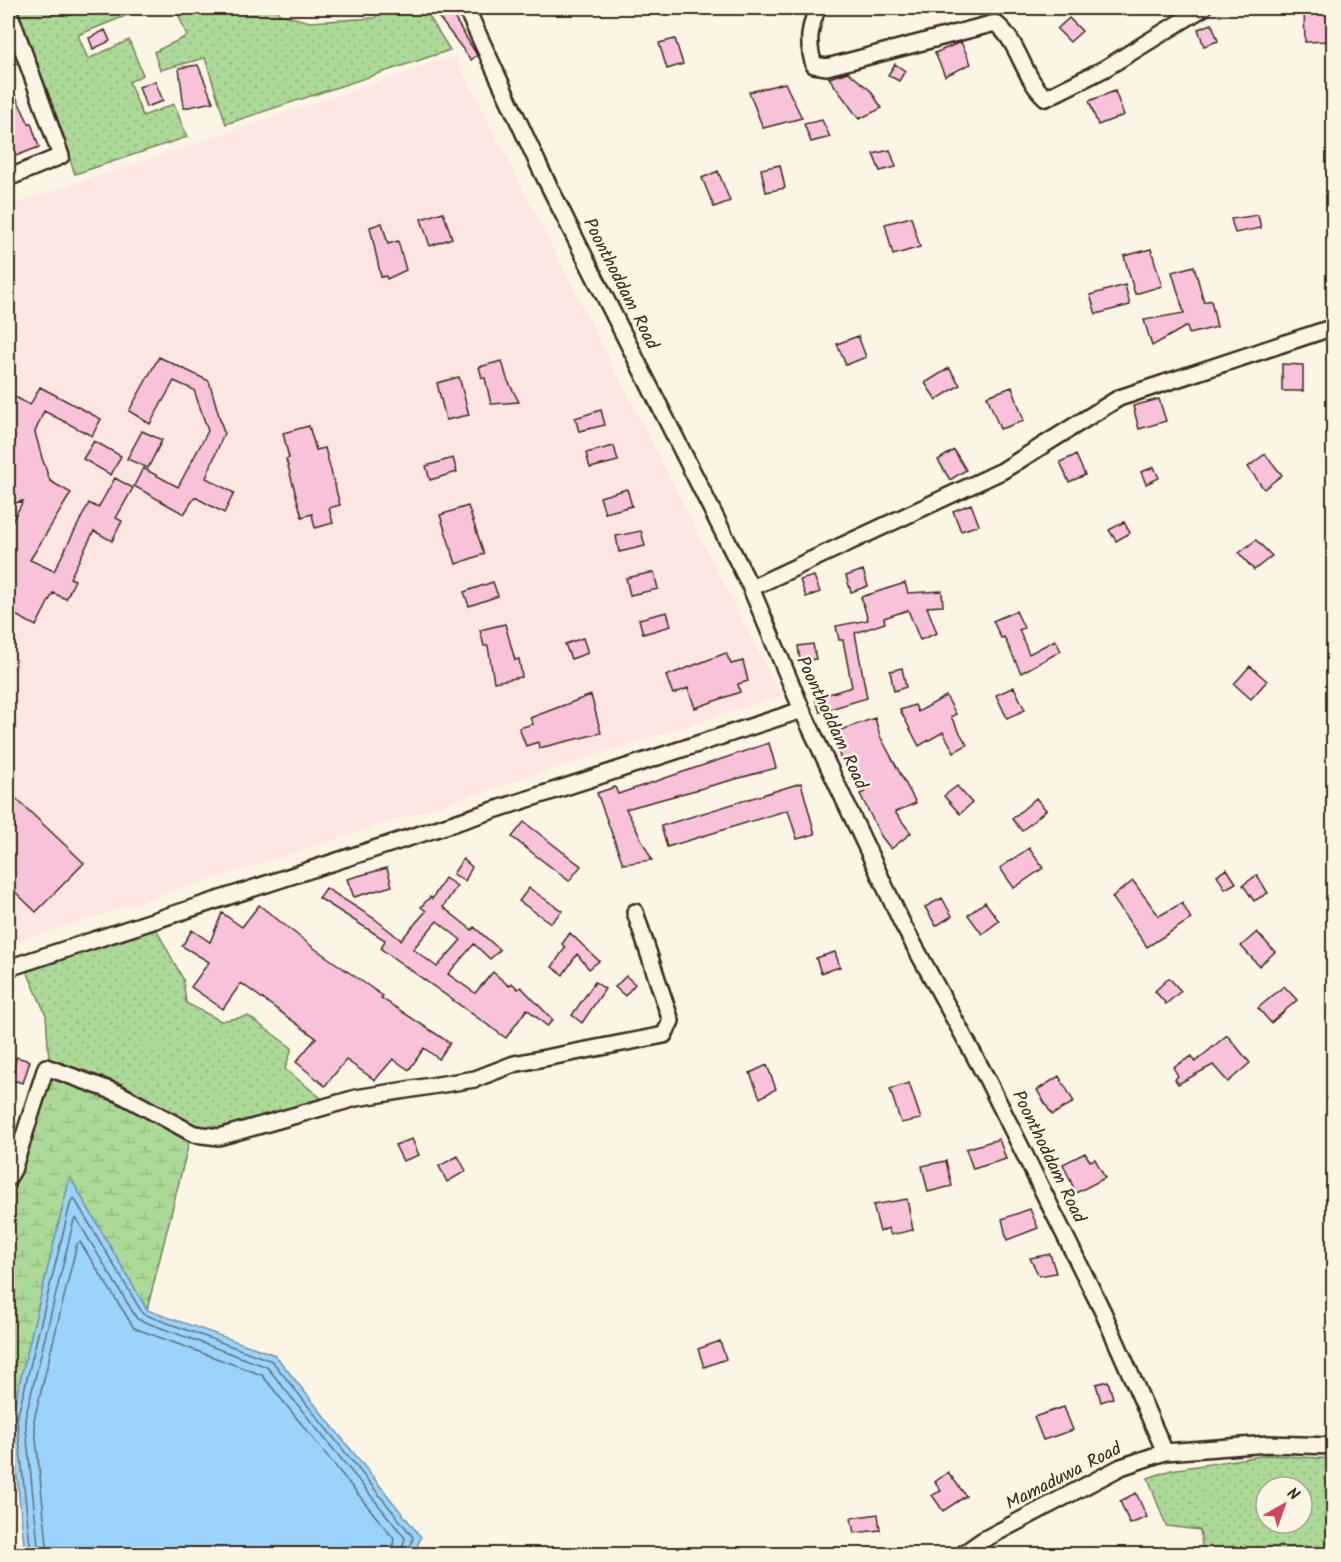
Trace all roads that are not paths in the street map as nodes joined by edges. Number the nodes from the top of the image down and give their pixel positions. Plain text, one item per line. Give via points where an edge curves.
1 (466, 8) edge
2 (818, 8) edge
3 (1203, 8) edge
4 (8, 9) edge
5 (12, 35) edge
6 (8, 178) edge
7 (1334, 327) edge
8 (751, 588) junction
9 (802, 710) junction
10 (635, 912) dead end
11 (8, 968) edge
12 (8, 1178) edge
13 (1334, 1446) edge
14 (1165, 1452) junction
15 (963, 1554) edge

1 - 8 street, Poonthoddam Road via 541,170
2 - 3 street via 811,22 808,47 814,65 827,67 995,23 1007,32 1035,88 1047,98 1104,69
4 - 5 street
5 - 6 street via 61,156
7 - 8 street via 1119,398 1002,471
8 - 9 street, Poonthoddam Road
9 - 11 street
9 - 14 street, Poonthoddam Road via 902,923 987,1079 1102,1312
10 - 12 street via 671,1021 664,1035 514,1064 475,1079 356,1098 219,1137 194,1134 118,1093 46,1067
13 - 14 street, Mamaduwa Road via 1268,1443
14 - 15 street, Mamaduwa Road via 1121,1467

